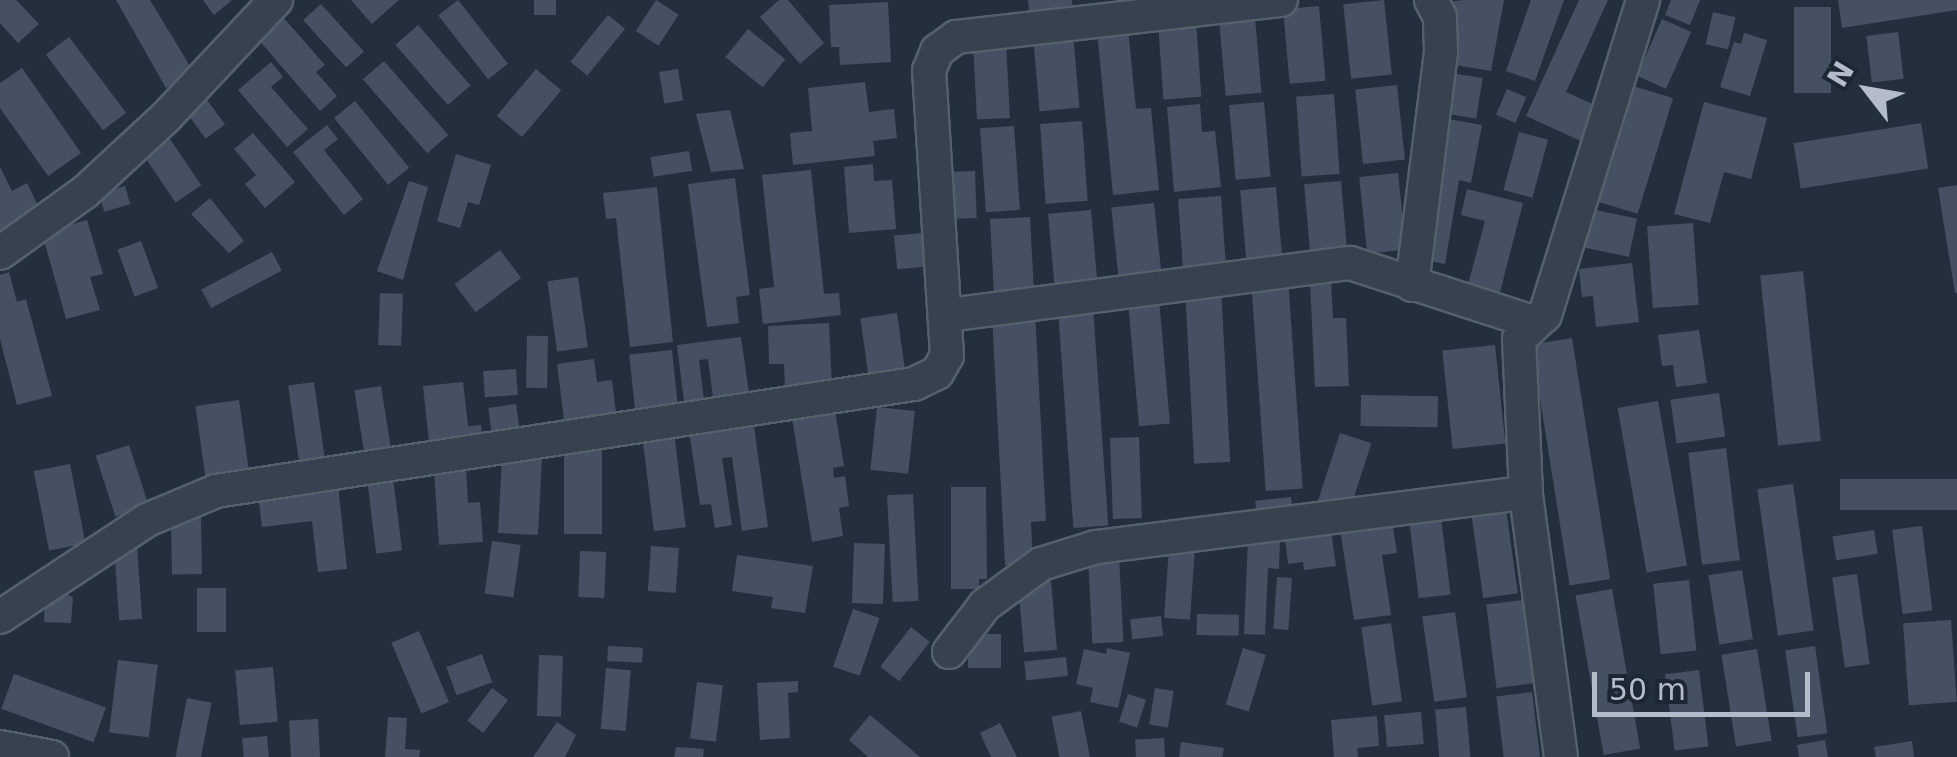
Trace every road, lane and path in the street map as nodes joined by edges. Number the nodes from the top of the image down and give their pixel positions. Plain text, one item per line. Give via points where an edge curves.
1 (276, 0) edge
2 (1281, 0) edge
3 (1431, 0) edge
4 (1642, 0) edge
5 (0, 253) edge
6 (1412, 285) junction
7 (948, 315) junction
8 (1536, 324) junction
9 (1526, 493) junction
10 (0, 617) edge
11 (949, 652) dead end
12 (0, 747) edge
13 (52, 757) edge
14 (1561, 757) edge

1 - 5 street via 126,154
2 - 7 street via 956,37 936,50 929,71
3 - 6 street via 1440,17 1441,51
4 - 8 street via 1545,316
6 - 7 street via 1350,263 1310,264
6 - 8 street
7 - 10 street via 948,356 937,373 914,384 216,491 146,520
8 - 9 street via 1519,339 1516,374
9 - 11 street via 1096,548 1041,564 985,606
9 - 14 street
12 - 13 street

